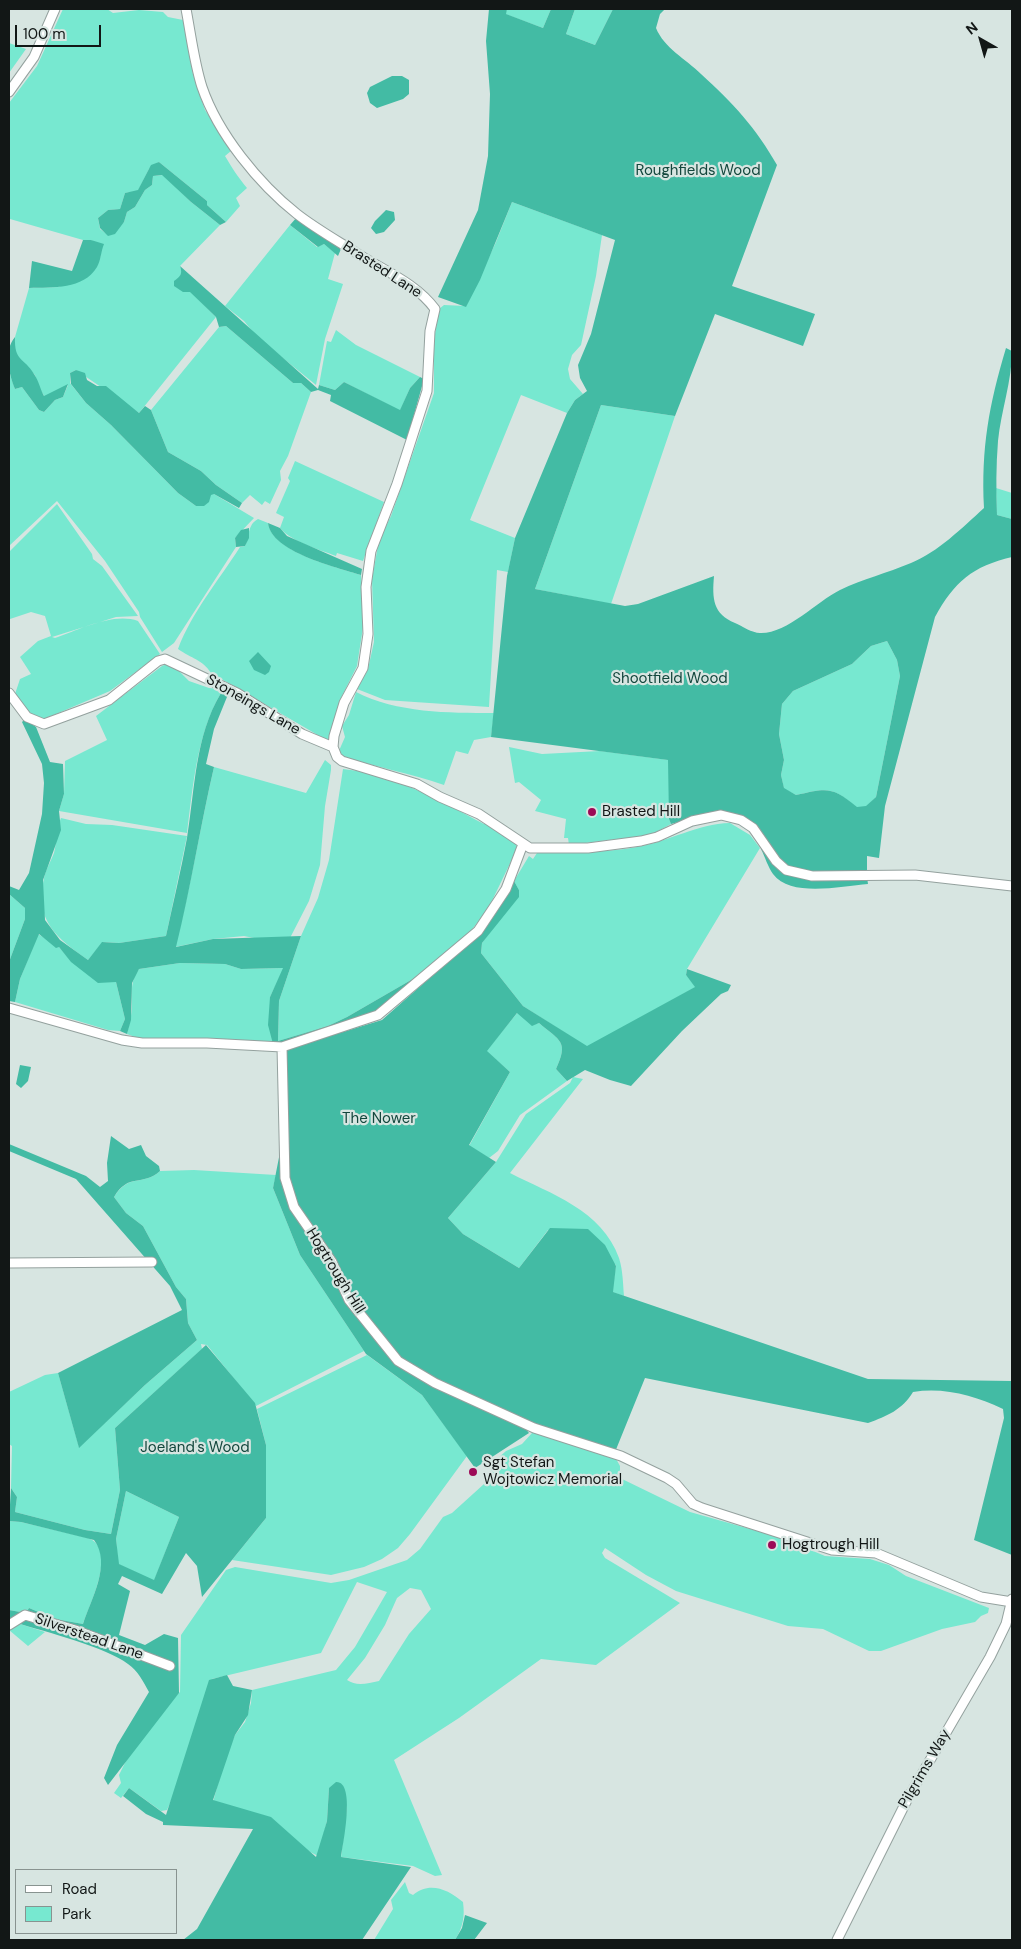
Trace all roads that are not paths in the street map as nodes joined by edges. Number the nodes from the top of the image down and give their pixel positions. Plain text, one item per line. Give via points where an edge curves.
1 (55, 9) edge
2 (186, 9) edge
3 (9, 92) edge
4 (9, 692) edge
5 (333, 747) junction
6 (523, 844) junction
7 (1012, 886) edge
8 (9, 1008) edge
9 (282, 1047) junction
10 (152, 1262) dead end
11 (9, 1263) edge
12 (1012, 1600) edge
13 (9, 1625) edge
14 (170, 1666) dead end
15 (837, 1940) edge

1 - 3 street via 34,57
2 - 5 street, Brasted Lane via 195,63 211,109 223,131 248,163 298,215 391,272 423,294 435,309 430,331 427,391 397,484 370,551 366,587 368,634 363,668 344,703
4 - 5 street, Stoneings Lane via 27,717 44,724 109,700 158,660 165,659 237,693 302,734
5 - 6 street via 342,761 411,782 479,814
6 - 7 street via 541,850 641,841 692,821 720,815 741,820 752,828 781,866 796,873 812,876 915,875
6 - 9 street via 506,889 478,931 378,1015
8 - 9 street via 142,1043
9 - 12 street, Hogtrough Hill via 285,1178 294,1207 332,1262 349,1300 398,1361 435,1383 534,1428 621,1456 667,1478 693,1504 702,1508 832,1550 876,1553 981,1597
10 - 11 street
12 - 15 street, Pilgrims Way via 1006,1624 990,1657 908,1798
13 - 14 street, Silverstead Lane via 25,1615

